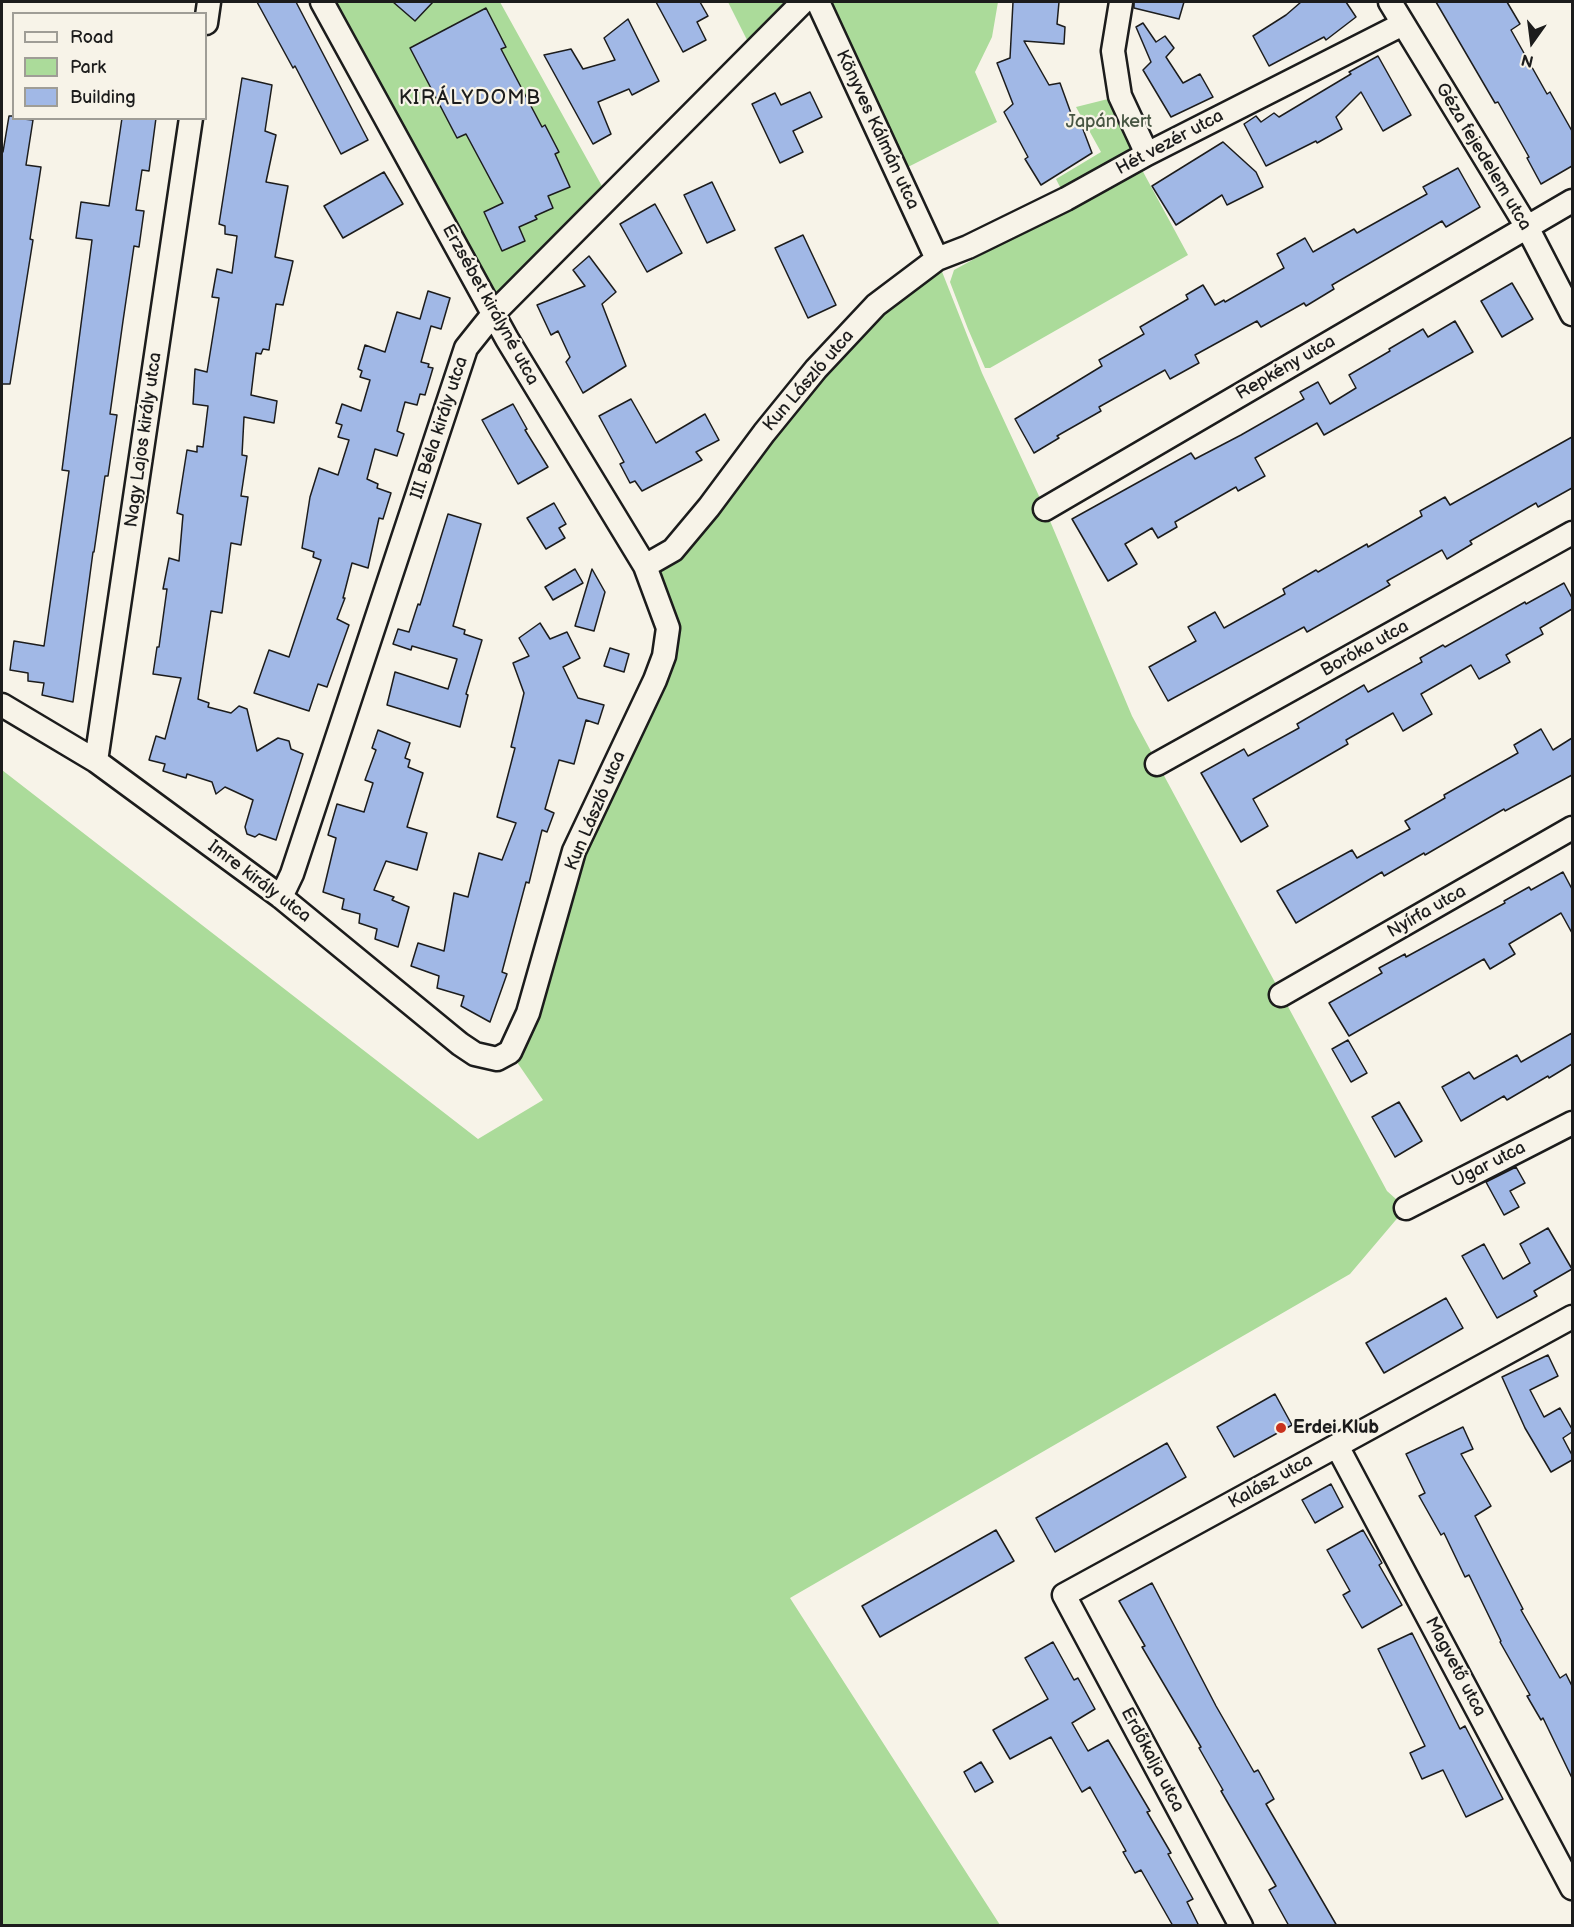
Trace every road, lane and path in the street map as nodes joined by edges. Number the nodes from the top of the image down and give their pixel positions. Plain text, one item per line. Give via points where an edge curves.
1 (803, 2) edge
2 (818, 2) edge
3 (1121, 2) edge
4 (1390, 2) edge
5 (328, 4) edge
6 (1403, 24) junction
7 (191, 120) edge
8 (1147, 154) junction
9 (1572, 201) edge
10 (1527, 227) junction
11 (937, 259) junction
12 (494, 313) junction
13 (1572, 314) edge
14 (1045, 509) dead end
15 (1572, 533) edge
16 (645, 566) junction
17 (660, 606) joint
18 (2, 705) edge
19 (96, 761) junction
20 (1157, 764) dead end
21 (1572, 828) edge
22 (281, 897) junction
23 (1281, 995) dead end
24 (510, 1052) joint
25 (1572, 1123) edge
26 (1406, 1208) dead end
27 (1572, 1317) edge
28 (1336, 1446) junction
29 (1064, 1595) joint
30 (1572, 1888) edge
31 (1241, 1926) edge

1 - 12 street, III. Béla király utca
2 - 11 street, Könyves Kálmán utca
3 - 8 street via 1113,51 1120,96
4 - 6 street, Géza fejedelem utca
5 - 12 street, Erzsébet királyné utca
6 - 8 street, Hét vezér utca
6 - 10 street, Géza fejedelem utca
7 - 19 street, Nagy Lajos király utca
8 - 11 street, Hét vezér utca via 1066,199
9 - 10 street, Repkény utca
10 - 13 street, Géza fejedelem utca
10 - 14 street, Repkény utca
11 - 16 street, Kun László utca via 876,305 816,369 673,550
12 - 16 street, Erzsébet királyné utca
12 - 22 street, III. Béla király utca via 466,348
15 - 20 street, Boróka utca
16 - 17 street, Erzsébet királyné utca
17 - 24 street, Kun László utca via 668,628 664,656 574,851 534,996
18 - 19 street, Imre király utca
19 - 22 street, Imre király utca
21 - 23 street, Nyírfa utca
22 - 24 street, Imre király utca via 460,1044 475,1054 497,1059
25 - 26 street, Ugar utca
27 - 28 street, Kalász utca
28 - 29 street, Kalász utca
28 - 30 street, Magvető utca
29 - 31 street, Erdőkalja utca

